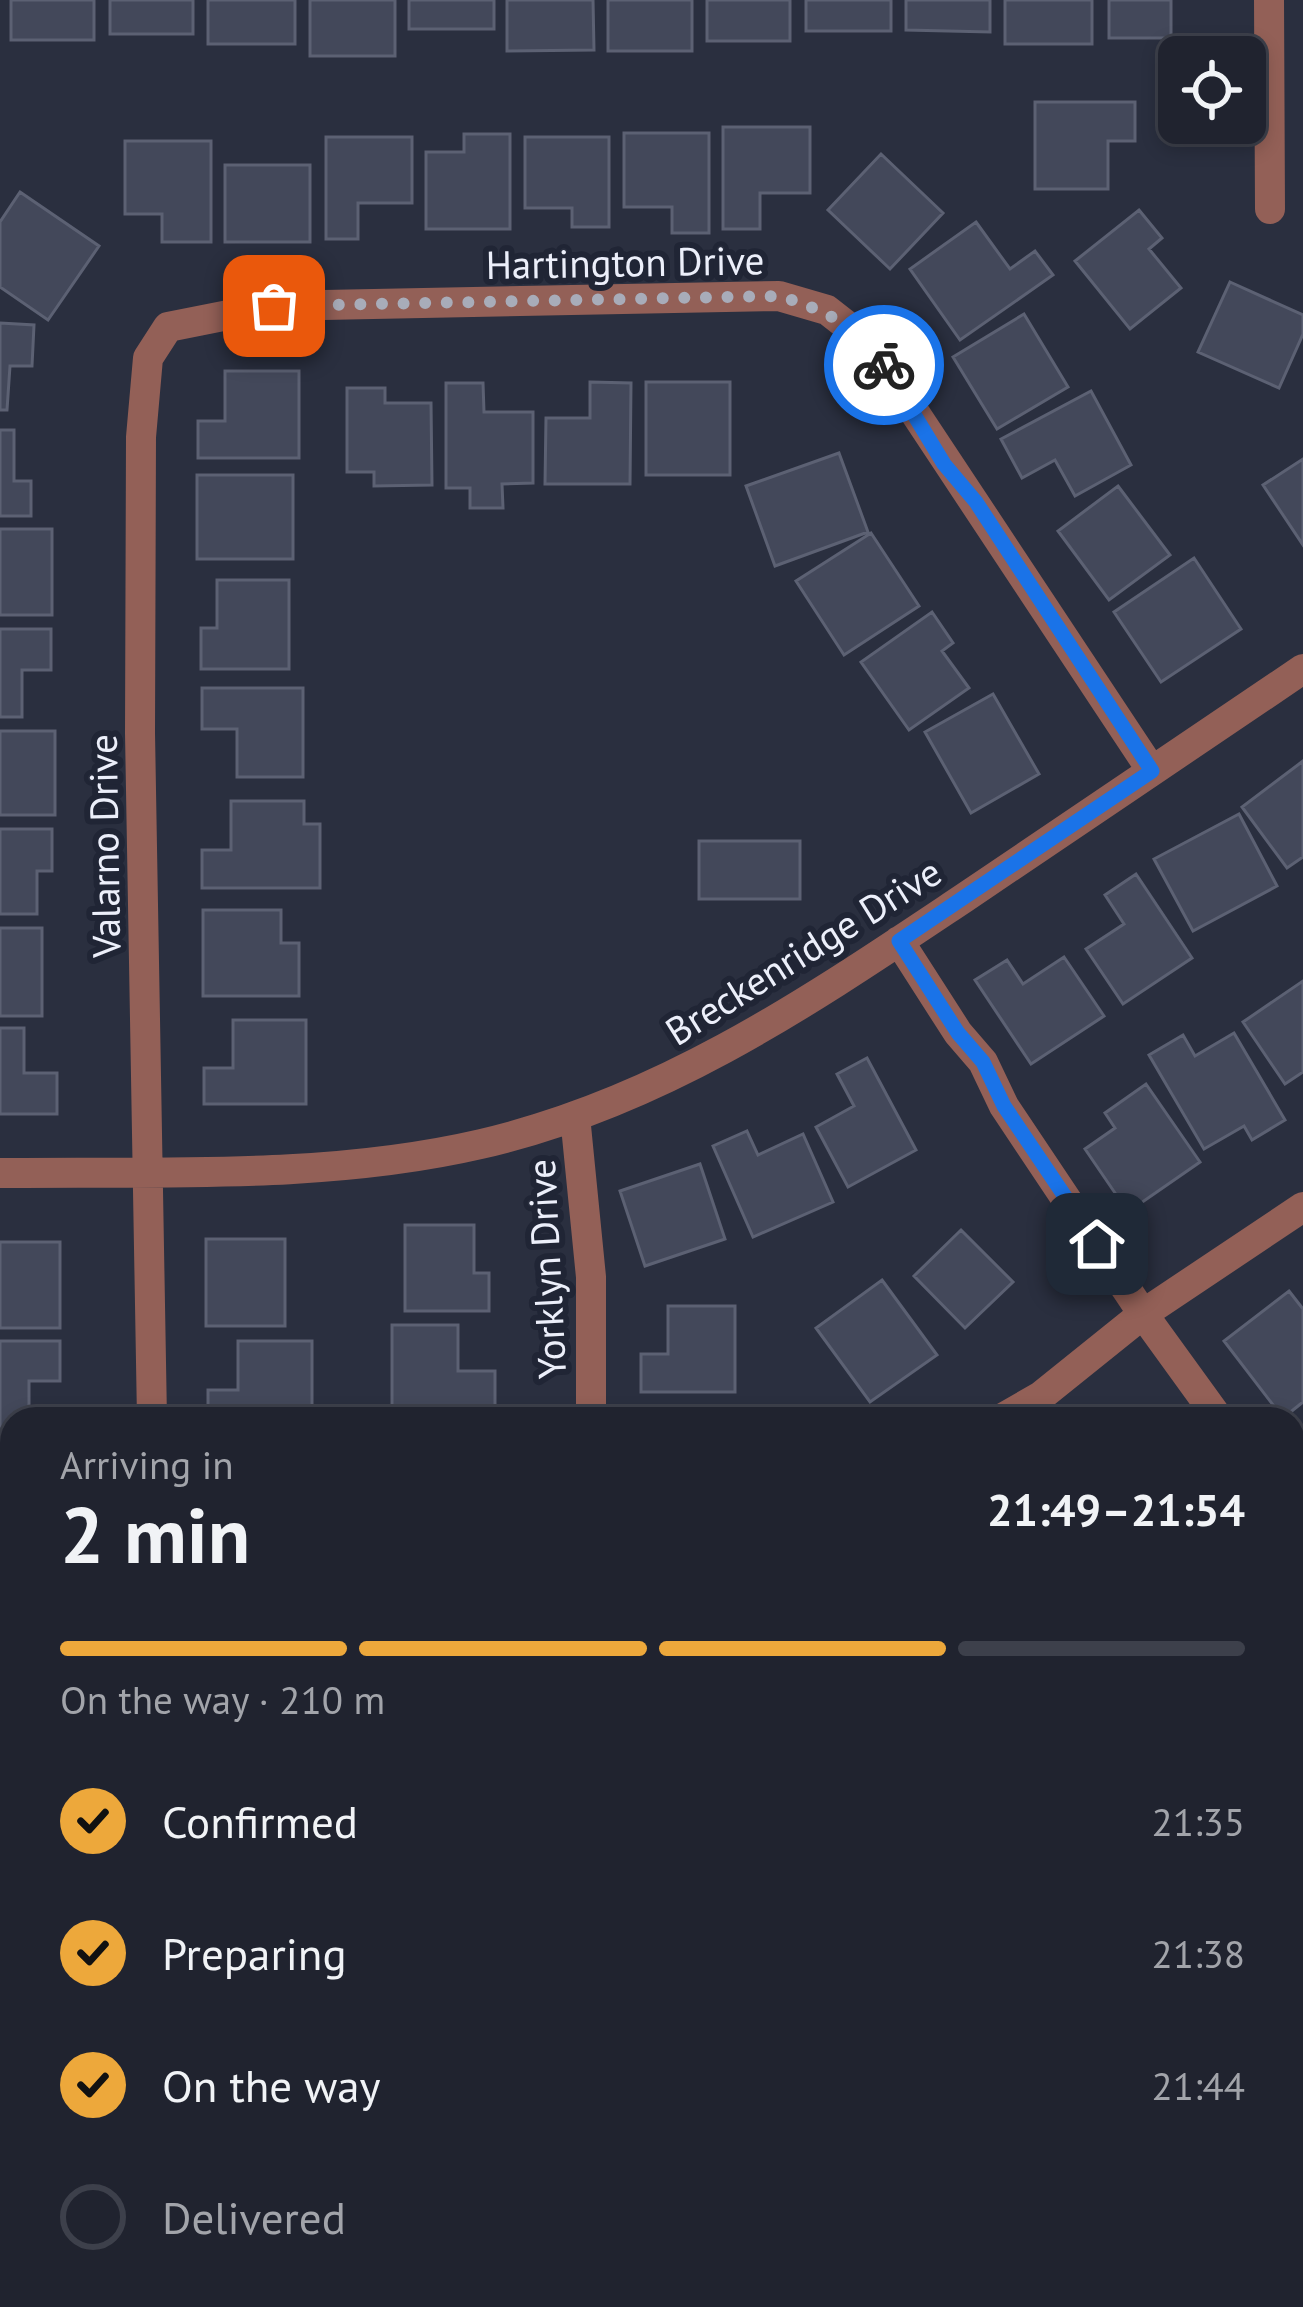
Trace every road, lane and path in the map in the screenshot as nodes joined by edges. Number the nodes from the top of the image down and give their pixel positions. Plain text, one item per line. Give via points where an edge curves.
1 (1269, 0) edge
2 (1270, 209) dead end
3 (218, 317) joint
4 (1303, 669) edge
5 (1152, 771) junction
6 (899, 941) junction
7 (575, 1116) junction
8 (149, 1171) junction
9 (0, 1173) edge
10 (1303, 1208) edge
11 (1143, 1314) junction
12 (152, 1407) edge
13 (590, 1407) edge
14 (1022, 1407) edge
15 (1211, 1407) edge

1 - 2 street
3 - 5 street, Hartington Drive via 274,306 779,296 827,310 879,359
3 - 8 street, Valarno Drive via 168,327 148,358 141,437
4 - 5 street, Breckenridge Drive
5 - 6 street, Breckenridge Drive
6 - 7 street, Breckenridge Drive via 732,1048
6 - 11 street
7 - 8 street, Breckenridge Drive via 438,1153
7 - 13 street, Yorklyn Drive via 591,1277
8 - 9 street, Breckenridge Drive
8 - 12 street, Valarno Drive
10 - 11 street
11 - 14 street
11 - 15 street

